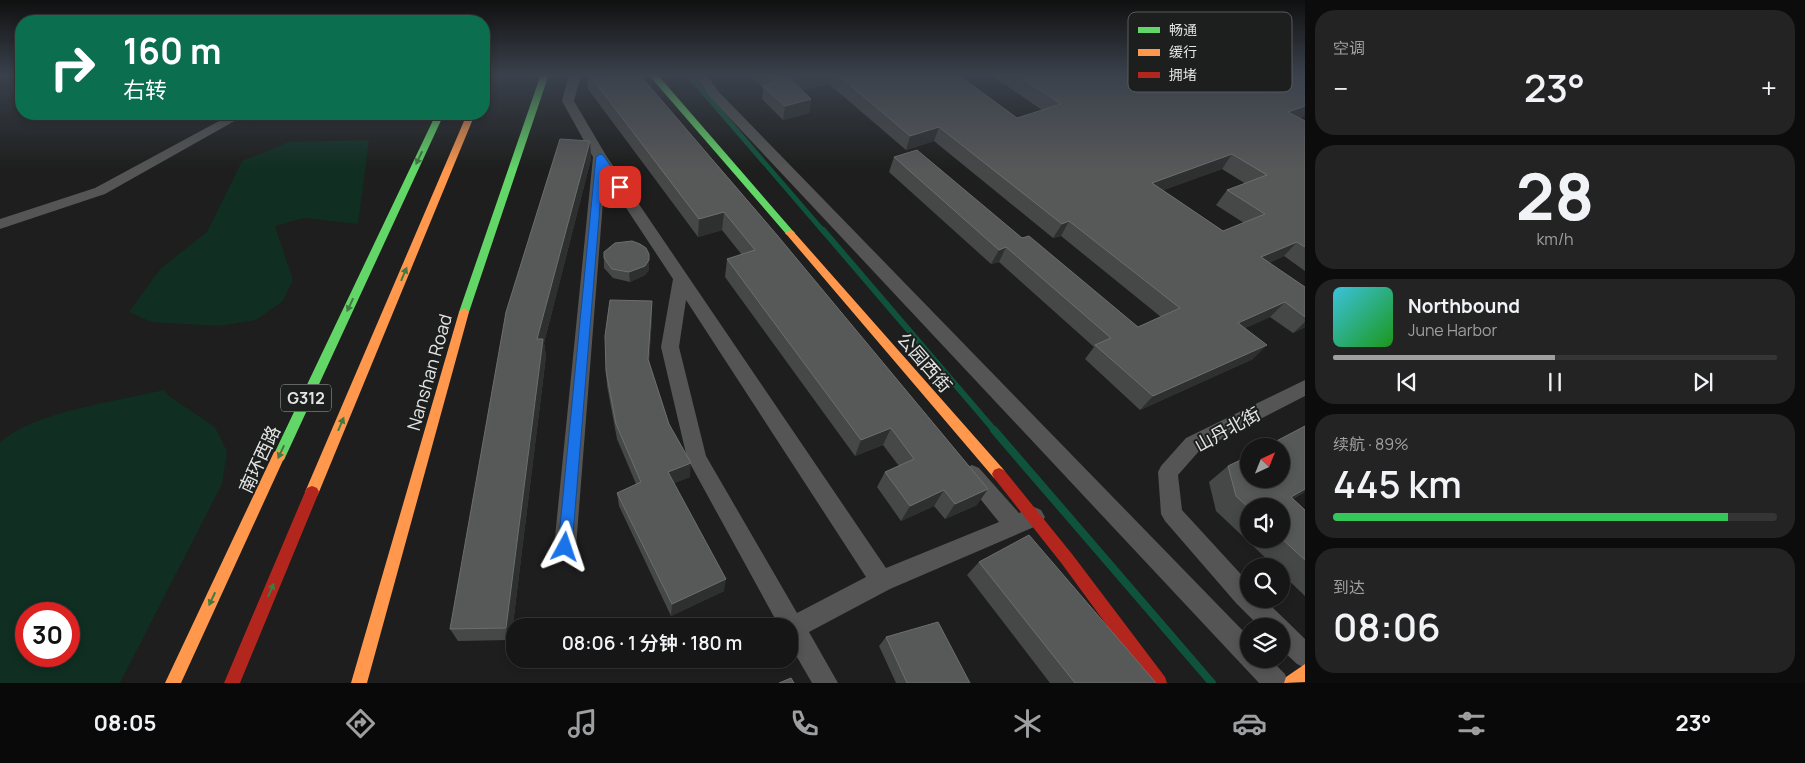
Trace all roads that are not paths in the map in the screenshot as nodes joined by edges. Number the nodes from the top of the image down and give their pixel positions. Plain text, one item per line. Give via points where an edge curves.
1 (534, 106) edge
2 (571, 106) edge
3 (663, 106) edge
4 (680, 106) edge
5 (725, 106) edge
6 (230, 120) edge
7 (437, 120) edge
8 (468, 120) edge
9 (600, 157) junction
10 (0, 224) edge
11 (797, 265) edge
12 (681, 278) junction
13 (1305, 387) edge
14 (964, 464) edge
15 (1034, 517) junction
16 (1015, 525) junction
17 (565, 547) dead end
18 (882, 581) junction
19 (787, 618) edge
20 (1267, 618) edge
21 (798, 625) edge
22 (798, 636) edge
23 (1290, 641) edge
24 (1240, 645) edge
25 (1305, 656) edge
26 (1262, 668) edge
27 (1305, 672) edge
28 (173, 683) edge
29 (232, 683) edge
30 (359, 683) edge
31 (826, 683) edge
32 (1159, 683) edge
33 (1276, 683) edge
34 (1292, 683) edge

1 - 30 main road, Nanshan Road via 459,328
2 - 9 street
3 - 11 street
4 - 15 main road, 公园西街
5 - 24 street
6 - 10 street via 100,191
7 -> 28 main road, 南环西路 / G312
29 -> 8 main road, G312
9 - 12 street
9 - 17 street
12 - 18 street
12 - 19 street via 670,347 697,458
13 - 20 street, 山丹北街 via 1193,444 1168,472 1172,514
14 - 16 street
15 - 16 street
15 - 32 main road, 公园西街
16 - 18 street
18 - 21 street
22 - 31 street
23 - 25 street
26 - 33 street
27 - 34 main road

